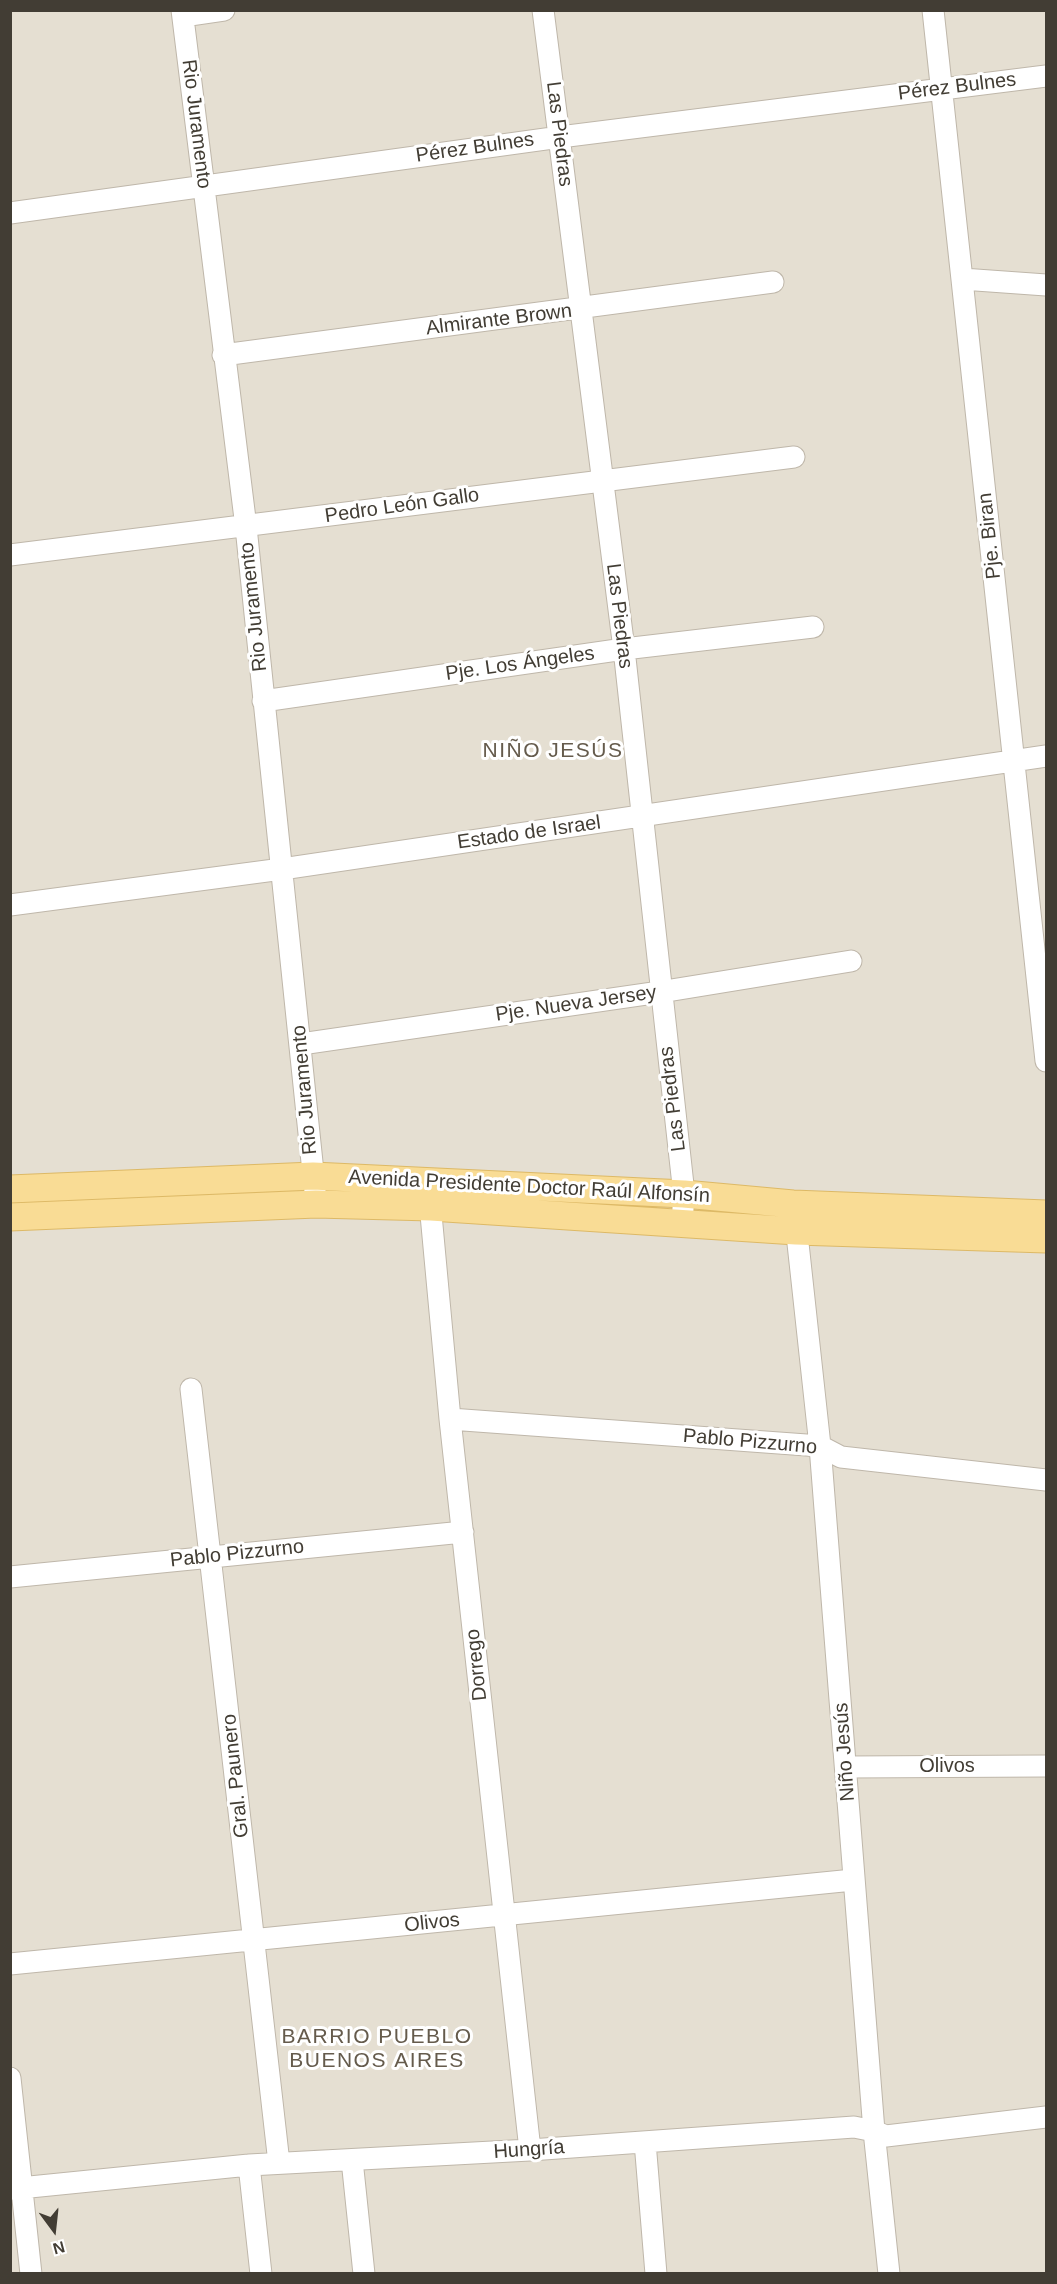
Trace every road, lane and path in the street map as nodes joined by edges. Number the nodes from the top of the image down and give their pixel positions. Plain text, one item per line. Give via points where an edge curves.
1 (225, 10) edge
2 (543, 10) edge
3 (933, 10) edge
4 (182, 13) edge
5 (1047, 76) edge
6 (941, 89) junction
7 (560, 137) junction
8 (204, 184) junction
9 (10, 213) edge
10 (962, 279) junction
11 (773, 282) dead end
12 (1047, 285) edge
13 (581, 310) junction
14 (223, 355) junction
15 (794, 457) dead end
16 (601, 480) junction
17 (246, 527) junction
18 (10, 555) edge
19 (813, 627) dead end
20 (624, 650) junction
21 (263, 700) junction
22 (1047, 756) edge
23 (1015, 760) junction
24 (643, 816) junction
25 (282, 868) junction
26 (10, 905) edge
27 (851, 961) dead end
28 (660, 992) junction
29 (301, 1044) junction
30 (1047, 1061) edge
31 (313, 1176) junction
32 (428, 1180) junction
33 (10, 1189) edge
34 (684, 1194) junction
35 (316, 1204) junction
36 (793, 1204) junction
37 (431, 1207) junction
38 (10, 1210) edge
39 (1047, 1214) edge
40 (11, 1217) edge
41 (682, 1223) junction
42 (796, 1231) junction
43 (1047, 1239) edge
44 (191, 1389) dead end
45 (450, 1419) junction
46 (820, 1446) junction
47 (1047, 1480) edge
48 (463, 1532) junction
49 (212, 1557) junction
50 (10, 1577) edge
51 (1047, 1766) edge
52 (846, 1767) junction
53 (853, 1880) junction
54 (504, 1916) junction
55 (254, 1941) junction
56 (10, 1964) edge
57 (10, 2078) edge
58 (1047, 2117) edge
59 (874, 2131) junction
60 (645, 2142) junction
61 (530, 2150) junction
62 (352, 2160) junction
63 (279, 2163) junction
64 (249, 2165) junction
65 (16, 2188) edge
66 (31, 2274) edge
67 (261, 2274) edge
68 (364, 2274) edge
69 (656, 2274) edge
70 (889, 2274) edge

1 - 4 street
2 - 7 street, Las Piedras
3 - 6 street, Pje. Biran
4 - 8 street, Rio Juramento
5 - 6 street, Pérez Bulnes
6 - 7 street, Pérez Bulnes
6 - 10 street, Pje. Biran
7 - 8 street, Pérez Bulnes
7 - 13 street, Las Piedras
8 - 9 street, Pérez Bulnes
8 - 14 street, Rio Juramento
10 - 12 street
10 - 23 street, Pje. Biran
11 - 13 street, Almirante Brown
13 - 14 street, Almirante Brown
13 - 16 street, Las Piedras
14 - 17 street, Rio Juramento
15 - 16 street, Pedro León Gallo
16 - 17 street, Pedro León Gallo
16 - 20 street, Las Piedras
17 - 18 street, Pedro León Gallo
17 - 21 street, Rio Juramento
19 - 20 street, Pje. Los Ángeles
20 - 21 street, Pje. Los Ángeles
20 - 24 street, Las Piedras
21 - 25 street, Rio Juramento
22 - 23 street, Estado de Israel
23 - 24 street, Estado de Israel
23 - 30 street, Pje. Biran
24 - 25 street, Estado de Israel
24 - 28 street, Las Piedras
25 - 26 street, Estado de Israel
25 - 29 street, Rio Juramento
27 - 28 street, Pje. Nueva Jersey
28 - 29 street, Pje. Nueva Jersey
28 - 34 street, Las Piedras
29 - 31 street, Rio Juramento
31 - 32 main road, Avenida Presidente Doctor Raúl Alfonsín
31 - 33 main road, Avenida Presidente Doctor Raúl Alfonsín
31 - 35 street, Rio Juramento
32 - 34 main road, Avenida Presidente Doctor Raúl Alfonsín
32 - 37 street, Dorrego
34 - 36 main road, Avenida Presidente Doctor Raúl Alfonsín
34 - 41 street, Las Piedras
35 - 37 main road, Avenida Presidente Doctor Raúl Alfonsín
35 - 40 main road, Avenida Presidente Doctor Raúl Alfonsín
36 - 39 main road, Avenida Presidente Doctor Raúl Alfonsín
36 - 42 street, Niño Jesús
37 - 41 main road, Avenida Presidente Doctor Raúl Alfonsín
37 - 45 street, Dorrego
38 - 40 street
41 - 42 main road, Avenida Presidente Doctor Raúl Alfonsín
42 - 43 main road, Avenida Presidente Doctor Raúl Alfonsín
42 - 46 street, Niño Jesús
44 - 49 street, Gral. Paunero
45 - 46 street, Pablo Pizzurno
45 - 48 street, Dorrego
46 - 47 street, Pablo Pizzurno via 841,1457
46 - 52 street, Niño Jesús
48 - 49 street, Pablo Pizzurno
48 - 54 street, Dorrego
49 - 50 street, Pablo Pizzurno
49 - 55 street, Gral. Paunero
51 - 52 street, Olivos
52 - 53 street, Niño Jesús
53 - 54 street, Olivos
53 - 59 street, Niño Jesús
54 - 55 street, Olivos
54 - 61 street, Dorrego
55 - 56 street, Olivos
55 - 63 street, Gral. Paunero
57 - 65 street
58 - 59 street, Hungría via 886,2136
59 - 60 street, Hungría via 854,2127
59 - 70 street, Niño Jesús
60 - 61 street, Hungría
60 - 69 street
61 - 62 street, Hungría
62 - 63 street, Hungría
62 - 68 street
63 - 64 street, Hungría
64 - 65 street, Hungría
64 - 67 street
65 - 66 street

